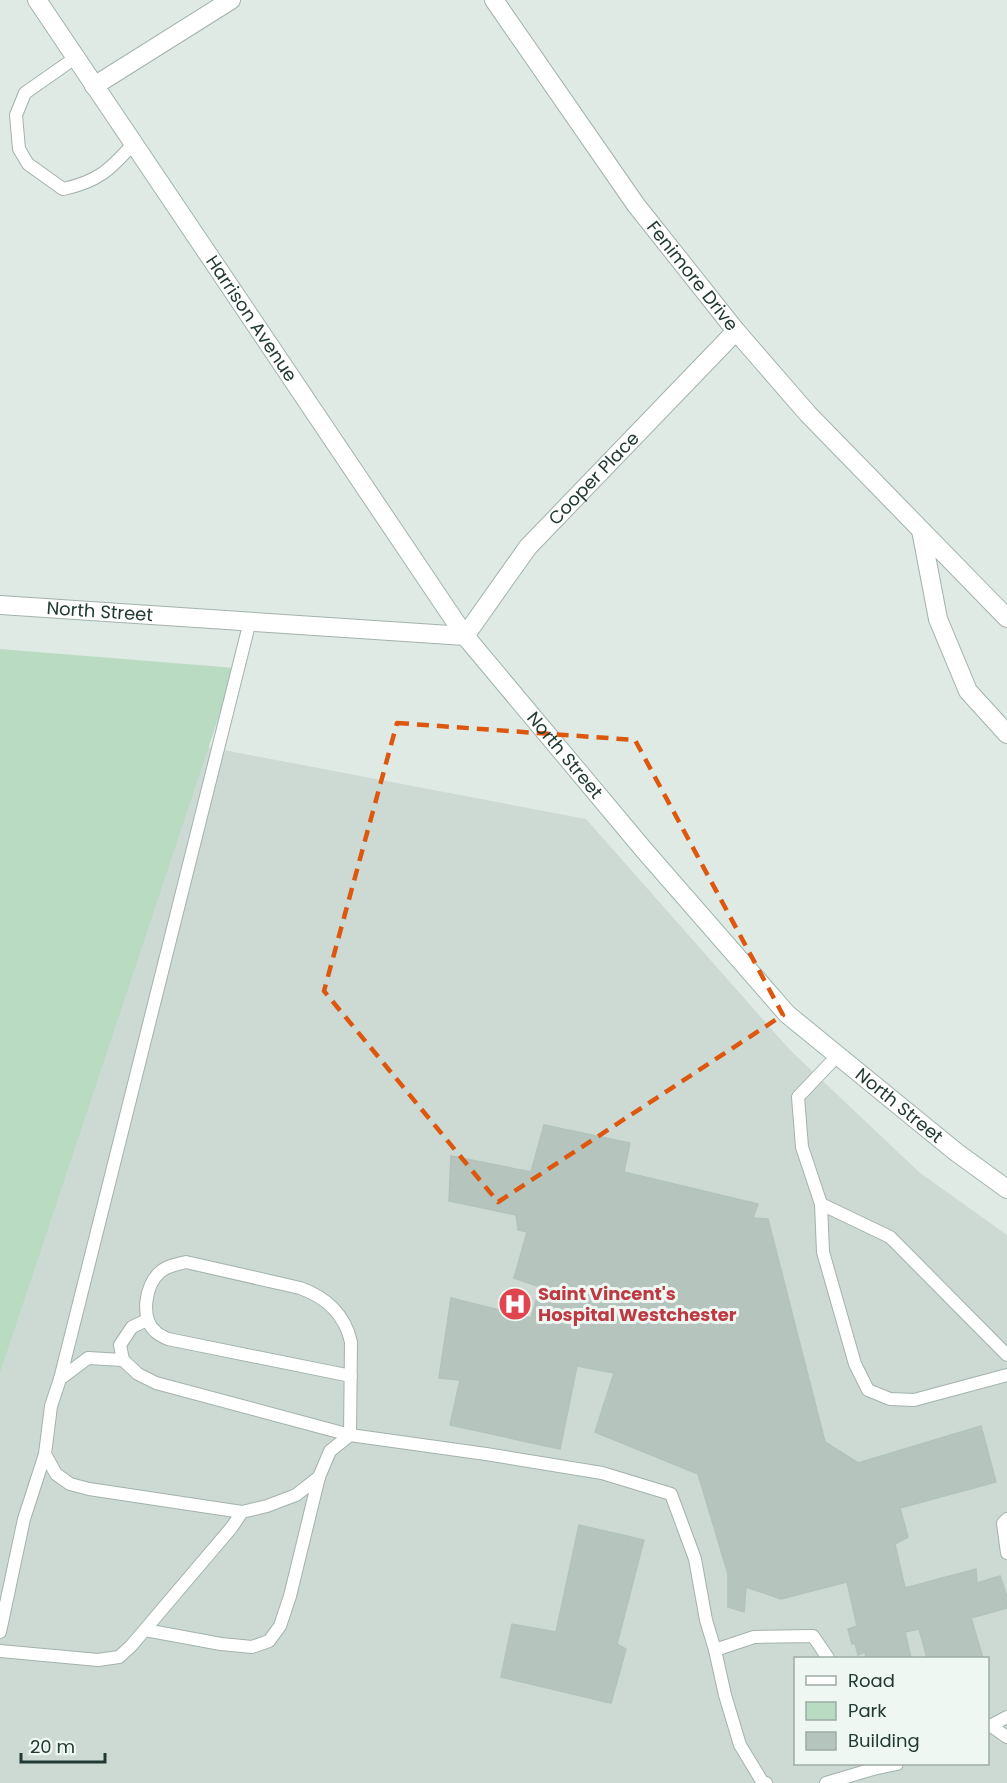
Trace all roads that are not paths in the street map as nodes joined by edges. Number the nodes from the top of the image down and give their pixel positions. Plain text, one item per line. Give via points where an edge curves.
1 (38, 0) edge
2 (231, 0) edge
3 (494, 0) edge
4 (75, 58) junction
5 (94, 86) junction
6 (133, 144) junction
7 (736, 331) junction
8 (921, 530) junction
9 (0, 605) edge
10 (1007, 618) edge
11 (250, 621) junction
12 (465, 636) junction
13 (1007, 734) edge
14 (838, 1055) junction
15 (1007, 1189) edge
16 (820, 1204) junction
17 (147, 1320) junction
18 (1007, 1355) edge
19 (123, 1360) junction
20 (351, 1376) junction
21 (1007, 1376) edge
22 (60, 1379) junction
23 (350, 1435) junction
24 (45, 1454) junction
25 (319, 1478) junction
26 (242, 1512) junction
27 (1007, 1519) edge
28 (1007, 1553) edge
29 (145, 1630) junction
30 (0, 1632) edge
31 (715, 1650) junction
32 (0, 1651) edge
33 (827, 1657) edge
34 (1007, 1717) edge
35 (989, 1726) edge
36 (1007, 1737) edge
37 (871, 1766) edge
38 (766, 1783) edge
39 (826, 1783) edge

1 - 4 street, Harrison Avenue
2 - 5 street
3 - 7 street, Fenimore Drive via 636,205
4 - 5 street, Harrison Avenue
4 - 6 lane via 25,93 16,115 19,149 28,164 63,189 83,185 112,168
5 - 6 street, Harrison Avenue
6 - 12 street, Harrison Avenue
7 - 8 street, Fenimore Drive via 808,414
7 - 12 street, Cooper Place via 528,547
8 - 10 street, Fenimore Drive
8 - 13 street via 938,619 968,691
9 - 11 street, North Street
11 - 12 street, North Street
11 - 22 lane
12 - 14 street, North Street via 787,1014
14 - 15 street, North Street
14 - 16 lane via 798,1097 802,1147
16 - 18 lane via 890,1237
16 - 21 lane via 823,1252 855,1364 868,1390 890,1399 914,1400
17 - 19 lane via 132,1327 120,1345
17 - 20 lane via 155,1332 168,1339
17 - 20 lane via 152,1282 159,1272 173,1264 186,1262 300,1288 330,1304 349,1330
19 - 22 lane via 88,1358
19 - 23 lane via 156,1383
20 - 23 lane
22 - 24 lane via 51,1407
23 - 25 lane via 330,1451
23 - 31 lane via 602,1473 671,1494 695,1559
24 - 26 lane via 56,1474 70,1484
24 - 30 lane via 24,1519
25 - 26 lane via 296,1495
25 - 29 lane via 290,1596 280,1626 269,1641 252,1647
26 - 29 lane
27 - 28 lane via 1003,1523
29 - 32 lane via 119,1657 98,1659
31 - 33 lane via 754,1637 813,1636
31 - 38 lane via 740,1745
34 - 35 lane
35 - 36 lane
37 - 39 lane

